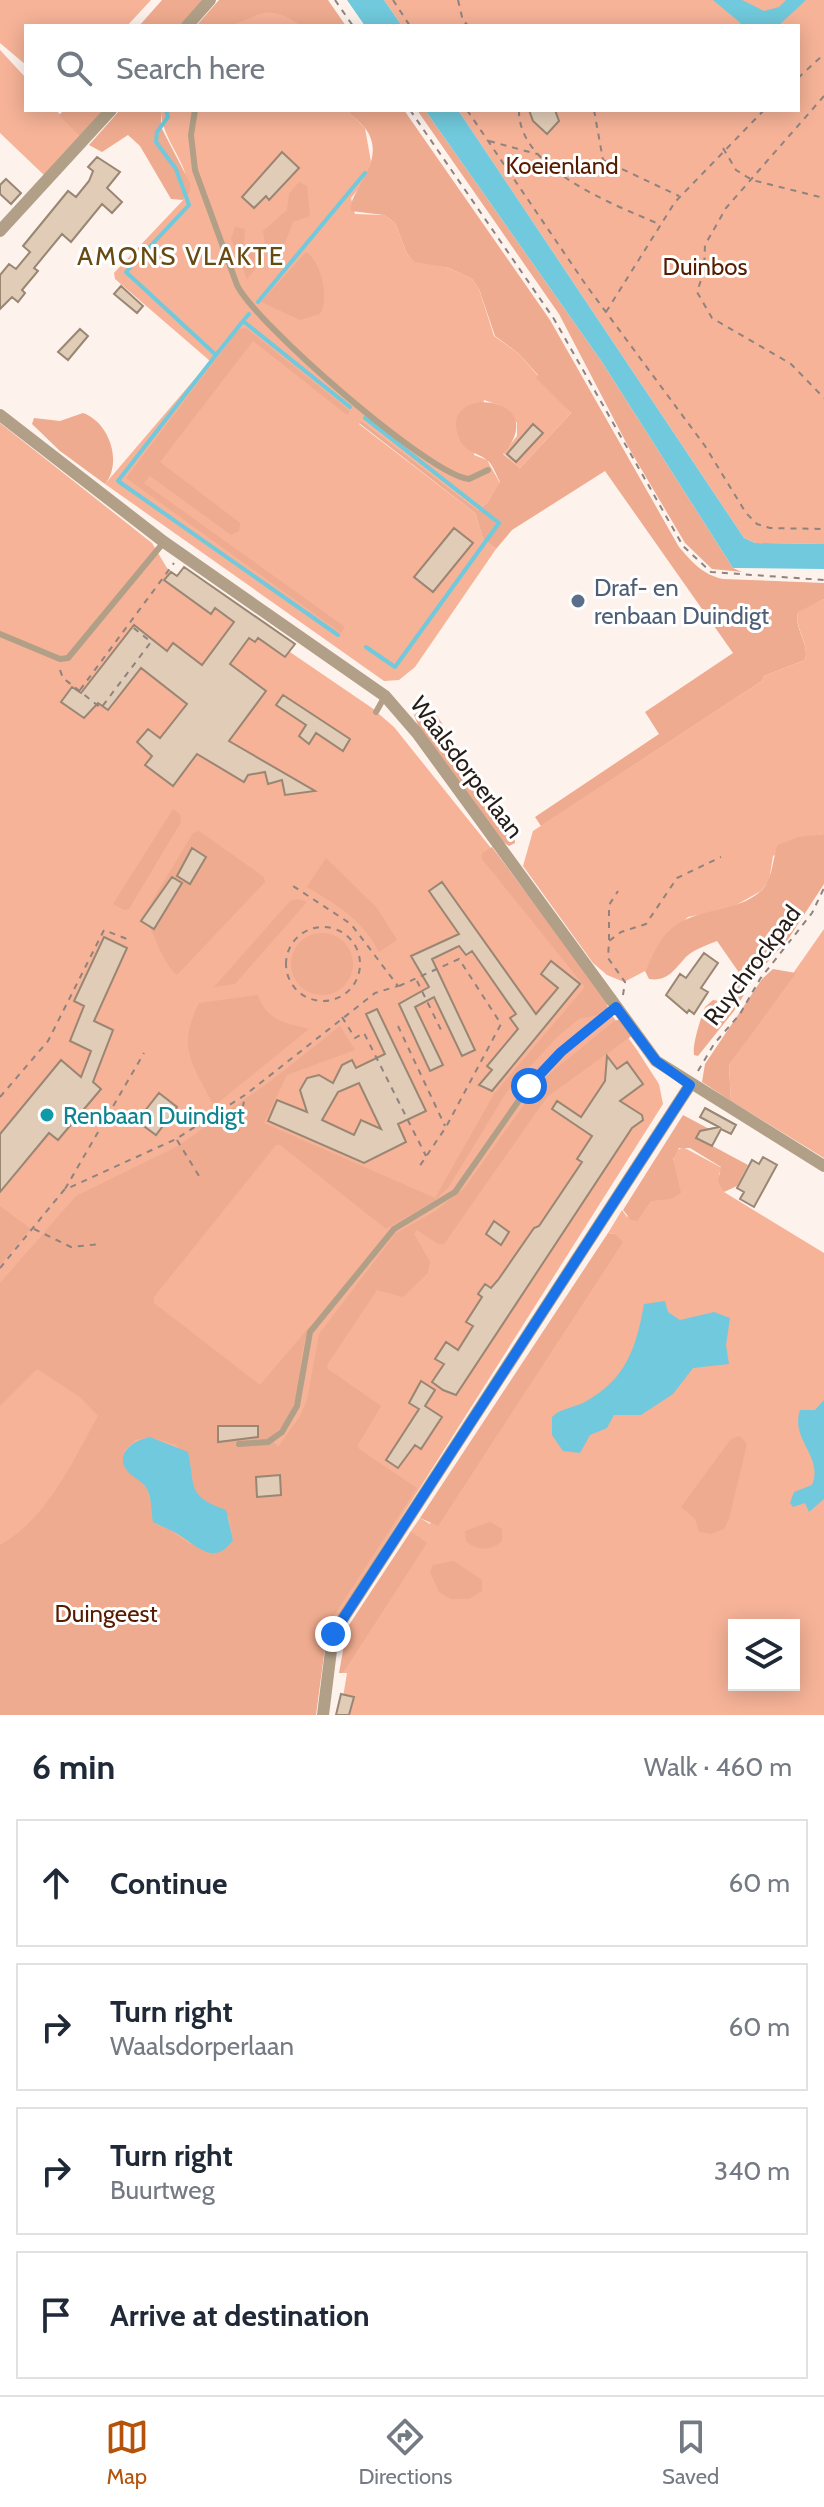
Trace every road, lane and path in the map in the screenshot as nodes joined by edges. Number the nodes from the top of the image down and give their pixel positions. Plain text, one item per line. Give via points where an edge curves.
1 (210, 0) edge
2 (335, 0) edge
3 (393, 0) edge
4 (458, 0) edge
5 (190, 24) edge
6 (352, 24) edge
7 (409, 24) edge
8 (467, 24) edge
9 (824, 54) edge
10 (800, 76) edge
11 (824, 96) edge
12 (109, 112) edge
13 (195, 112) edge
14 (411, 112) edge
15 (468, 112) edge
16 (519, 112) edge
17 (594, 112) edge
18 (762, 112) edge
19 (488, 141) junction
20 (723, 148) junction
21 (540, 155) junction
22 (752, 180) junction
23 (681, 196) junction
24 (824, 198) edge
25 (660, 224) junction
26 (0, 231) edge
27 (606, 312) junction
28 (824, 388) edge
29 (817, 390) junction
30 (824, 398) edge
31 (0, 415) edge
32 (488, 470) dead end
33 (824, 529) edge
34 (164, 542) junction
35 (180, 554) junction
36 (824, 580) edge
37 (130, 625) junction
38 (0, 634) edge
39 (60, 659) junction
40 (80, 691) junction
41 (385, 696) junction
42 (376, 712) dead end
43 (721, 857) dead end
44 (293, 886) dead end
45 (824, 888) edge
46 (618, 891) dead end
47 (351, 938) joint
48 (127, 939) dead end
49 (609, 941) junction
50 (416, 979) junction
51 (398, 986) junction
52 (615, 1005) junction
53 (341, 1016) junction
54 (398, 1026) dead end
55 (443, 1034) dead end
56 (144, 1053) dead end
57 (704, 1060) dead end
58 (690, 1085) junction
59 (245, 1095) junction
60 (0, 1097) edge
61 (446, 1127) junction
62 (238, 1131) dead end
63 (176, 1139) junction
64 (426, 1156) junction
65 (824, 1166) edge
66 (419, 1167) dead end
67 (199, 1176) dead end
68 (64, 1190) junction
69 (32, 1228) junction
70 (101, 1244) dead end
71 (0, 1268) edge
72 (239, 1444) dead end
73 (323, 1715) edge

1 - 5 street
2 - 6 path
3 - 7 path
4 - 8 path
9 - 10 path
11 - 22 path
12 - 26 street
13 - 32 lane via 195,170 246,300 304,360 448,472 469,479
14 - 36 path via 554,319 683,546 711,572
15 - 19 path
16 - 21 path
17 - 23 path via 603,160
18 - 20 path
19 - 21 path
19 - 27 path
20 - 22 path via 736,170
20 - 23 path
21 - 25 path via 576,188
22 - 24 path
22 - 29 path via 726,208 705,245 697,292 712,318 791,364
23 - 25 path
25 - 27 path
27 - 33 path via 757,524
28 - 29 path
29 - 30 path
31 - 34 street, Waalsdorperlaan
34 - 35 street, Waalsdorperlaan
34 - 39 lane via 74,653
35 - 37 path
35 - 41 street, Waalsdorperlaan
37 - 40 path
37 - 40 path via 151,642 101,708
38 - 39 lane
39 - 40 path via 63,678
41 - 42 lane
41 - 52 street, Waalsdorperlaan
43 - 49 path via 677,878 646,924
44 - 51 path via 351,924
45 - 57 path, Ruychrockpad via 799,932
46 - 49 path via 609,905
47 - 47 path via 338,929 307,929 287,952 290,983 315,1000 345,994 361,967
48 - 60 path via 104,930 48,1041
49 - 52 path via 608,958 626,990
50 - 51 path
50 - 55 path
50 - 61 path via 459,959 501,1024
51 - 53 path via 375,993
52 - 58 street, Waalsdorperlaan via 656,1061
52 - 72 lane via 529,1086 455,1192 394,1229 310,1332 297,1406 282,1432 268,1442
53 - 59 path
53 - 64 path via 355,1038 364,1033
54 - 61 path
56 - 68 path
58 - 65 street, Waalsdorperlaan
58 - 73 street via 333,1634
59 - 62 path
59 - 63 path
61 - 64 path
63 - 67 path
63 - 68 path
64 - 66 path
68 - 69 path
69 - 70 path via 71,1247
69 - 71 path

